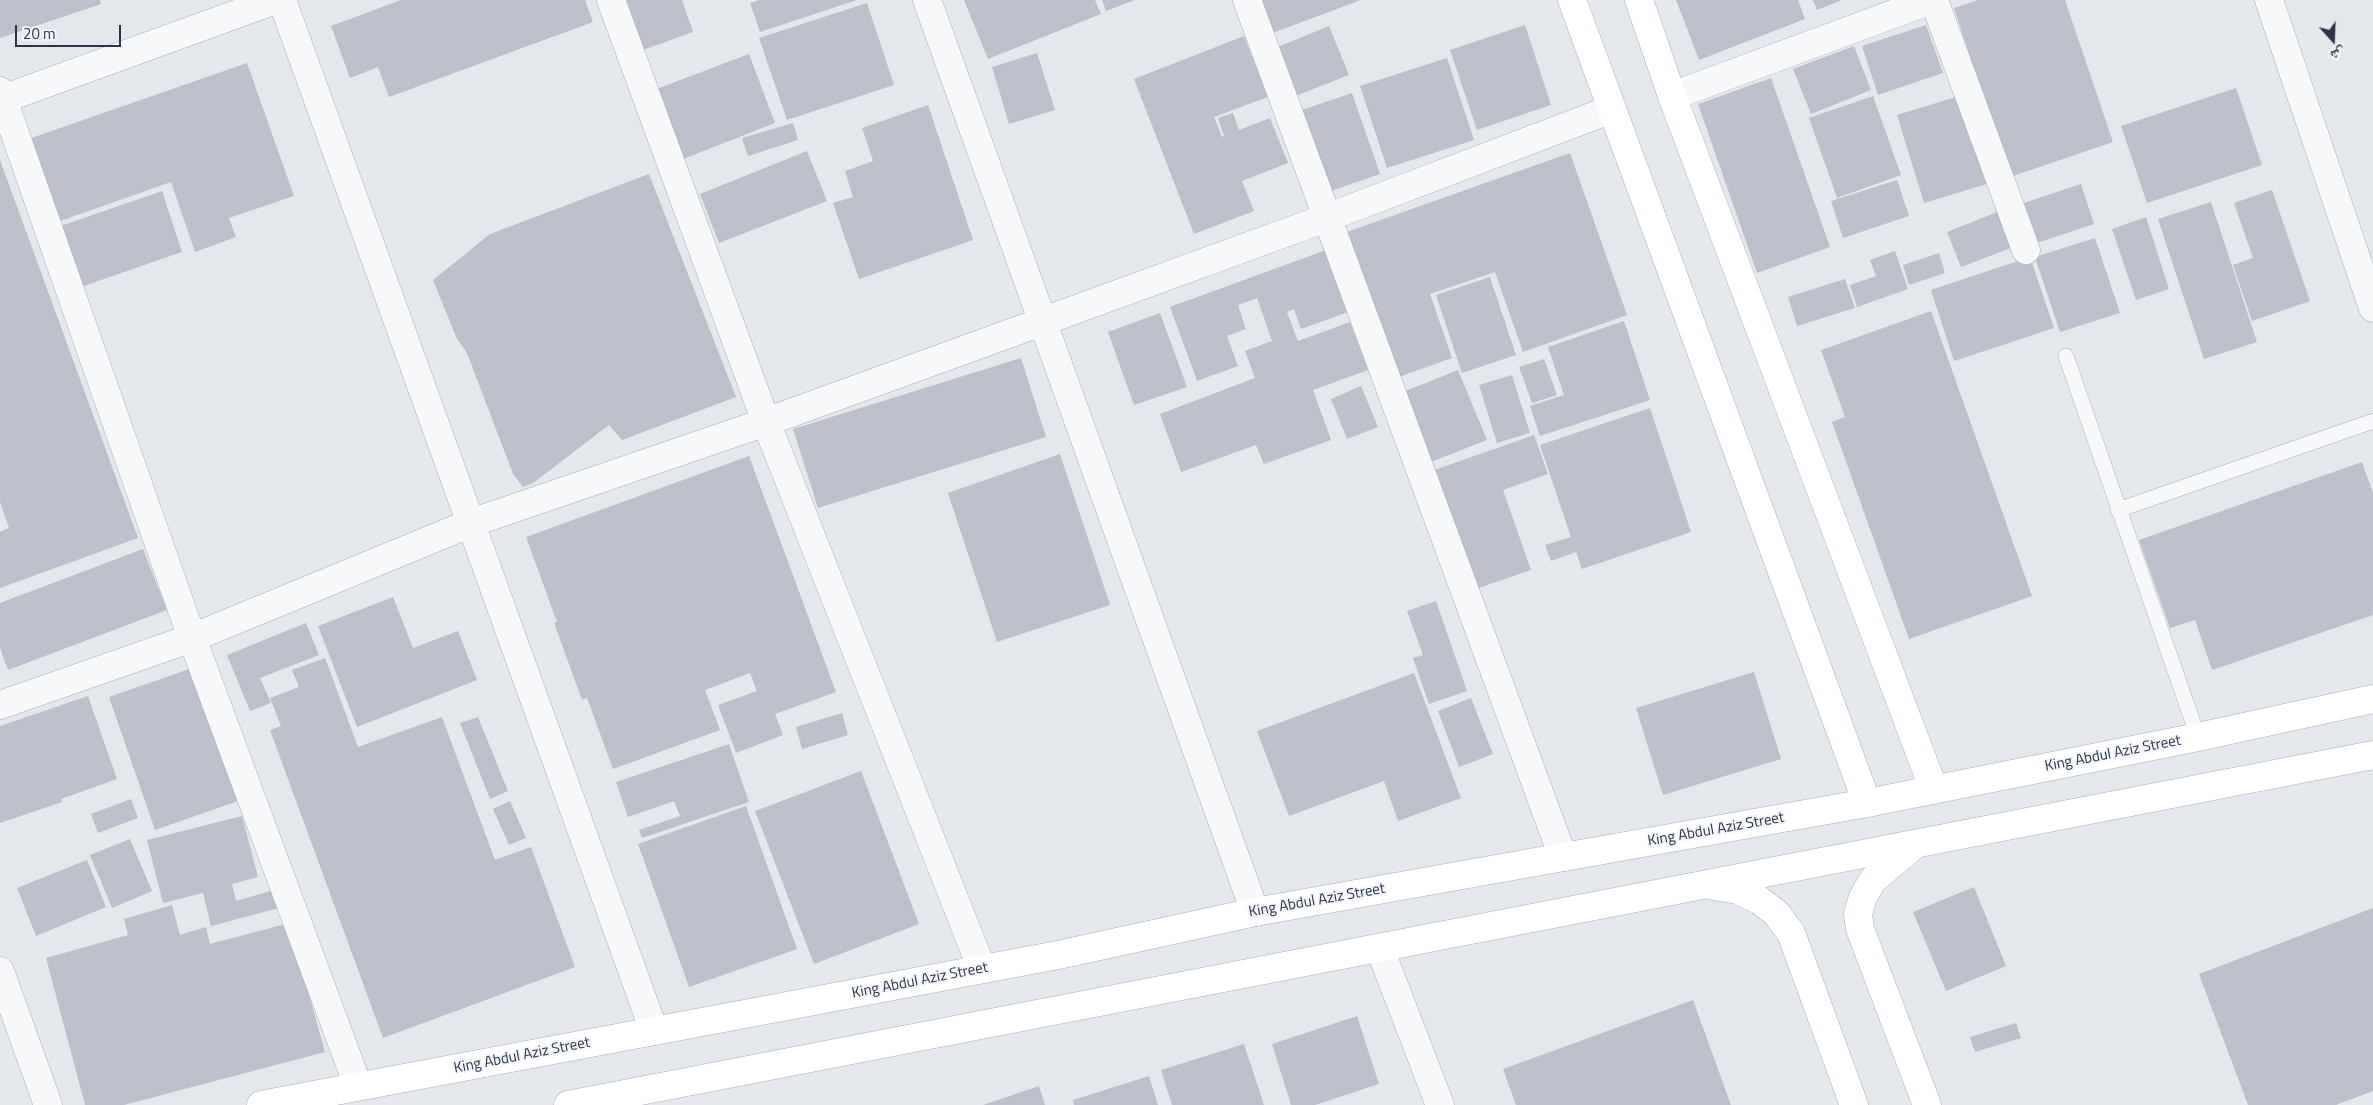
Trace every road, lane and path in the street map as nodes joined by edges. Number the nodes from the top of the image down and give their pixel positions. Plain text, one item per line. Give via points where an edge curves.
1 (275, 0) edge
2 (282, 0) edge
3 (611, 0) edge
4 (927, 0) edge
5 (1247, 0) edge
6 (1572, 0) edge
7 (1639, 0) edge
8 (1933, 0) edge
9 (2269, 0) edge
10 (1672, 96) junction
11 (1, 97) edge
12 (1612, 109) junction
13 (1326, 218) junction
14 (2026, 250) dead end
15 (2373, 308) edge
16 (1044, 321) junction
17 (2066, 356) dead end
18 (2373, 421) edge
19 (766, 422) junction
20 (2118, 510) junction
21 (471, 523) junction
22 (192, 638) junction
23 (2373, 699) edge
24 (0, 705) edge
25 (2198, 737) junction
26 (2373, 755) edge
27 (1934, 790) junction
28 (1867, 803) junction
29 (1913, 846) junction
30 (1563, 857) junction
31 (1703, 884) junction
32 (1255, 912) junction
33 (1380, 949) junction
34 (982, 969) junction
35 (0, 971) edge
36 (654, 1031) junction
37 (358, 1086) junction
38 (574, 1104) edge
39 (48, 1105) edge
40 (261, 1105) edge
41 (1440, 1105) edge
42 (1854, 1105) edge
43 (1926, 1105) edge

1 - 11 street
2 - 21 street
3 - 19 street
4 - 16 street
5 - 13 street
6 - 12 street
7 - 10 street
8 - 10 street
8 - 14 street
9 - 15 street
10 - 27 street
11 - 22 street
12 - 13 street
12 - 28 street
13 - 16 street
13 - 30 street
16 - 19 street
16 - 32 street
17 - 20 lane
18 - 20 lane
19 - 21 street
19 - 34 street
20 - 25 lane
21 - 22 street
21 - 36 street
22 - 24 street
22 - 37 street
23 - 25 street, King Abdul Aziz Street
25 - 27 street, King Abdul Aziz Street
26 - 29 street
27 - 28 street, King Abdul Aziz Street
28 - 30 street, King Abdul Aziz Street
29 - 31 street
29 - 43 street via 1873,880 1858,914 1860,929
30 - 32 street, King Abdul Aziz Street
31 - 33 street
31 - 42 street via 1738,890 1759,900 1776,913 1791,933
32 - 34 street, King Abdul Aziz Street
33 - 38 street
33 - 41 street
34 - 36 street, King Abdul Aziz Street
35 - 39 street
36 - 37 street, King Abdul Aziz Street
37 - 40 street, King Abdul Aziz Street

